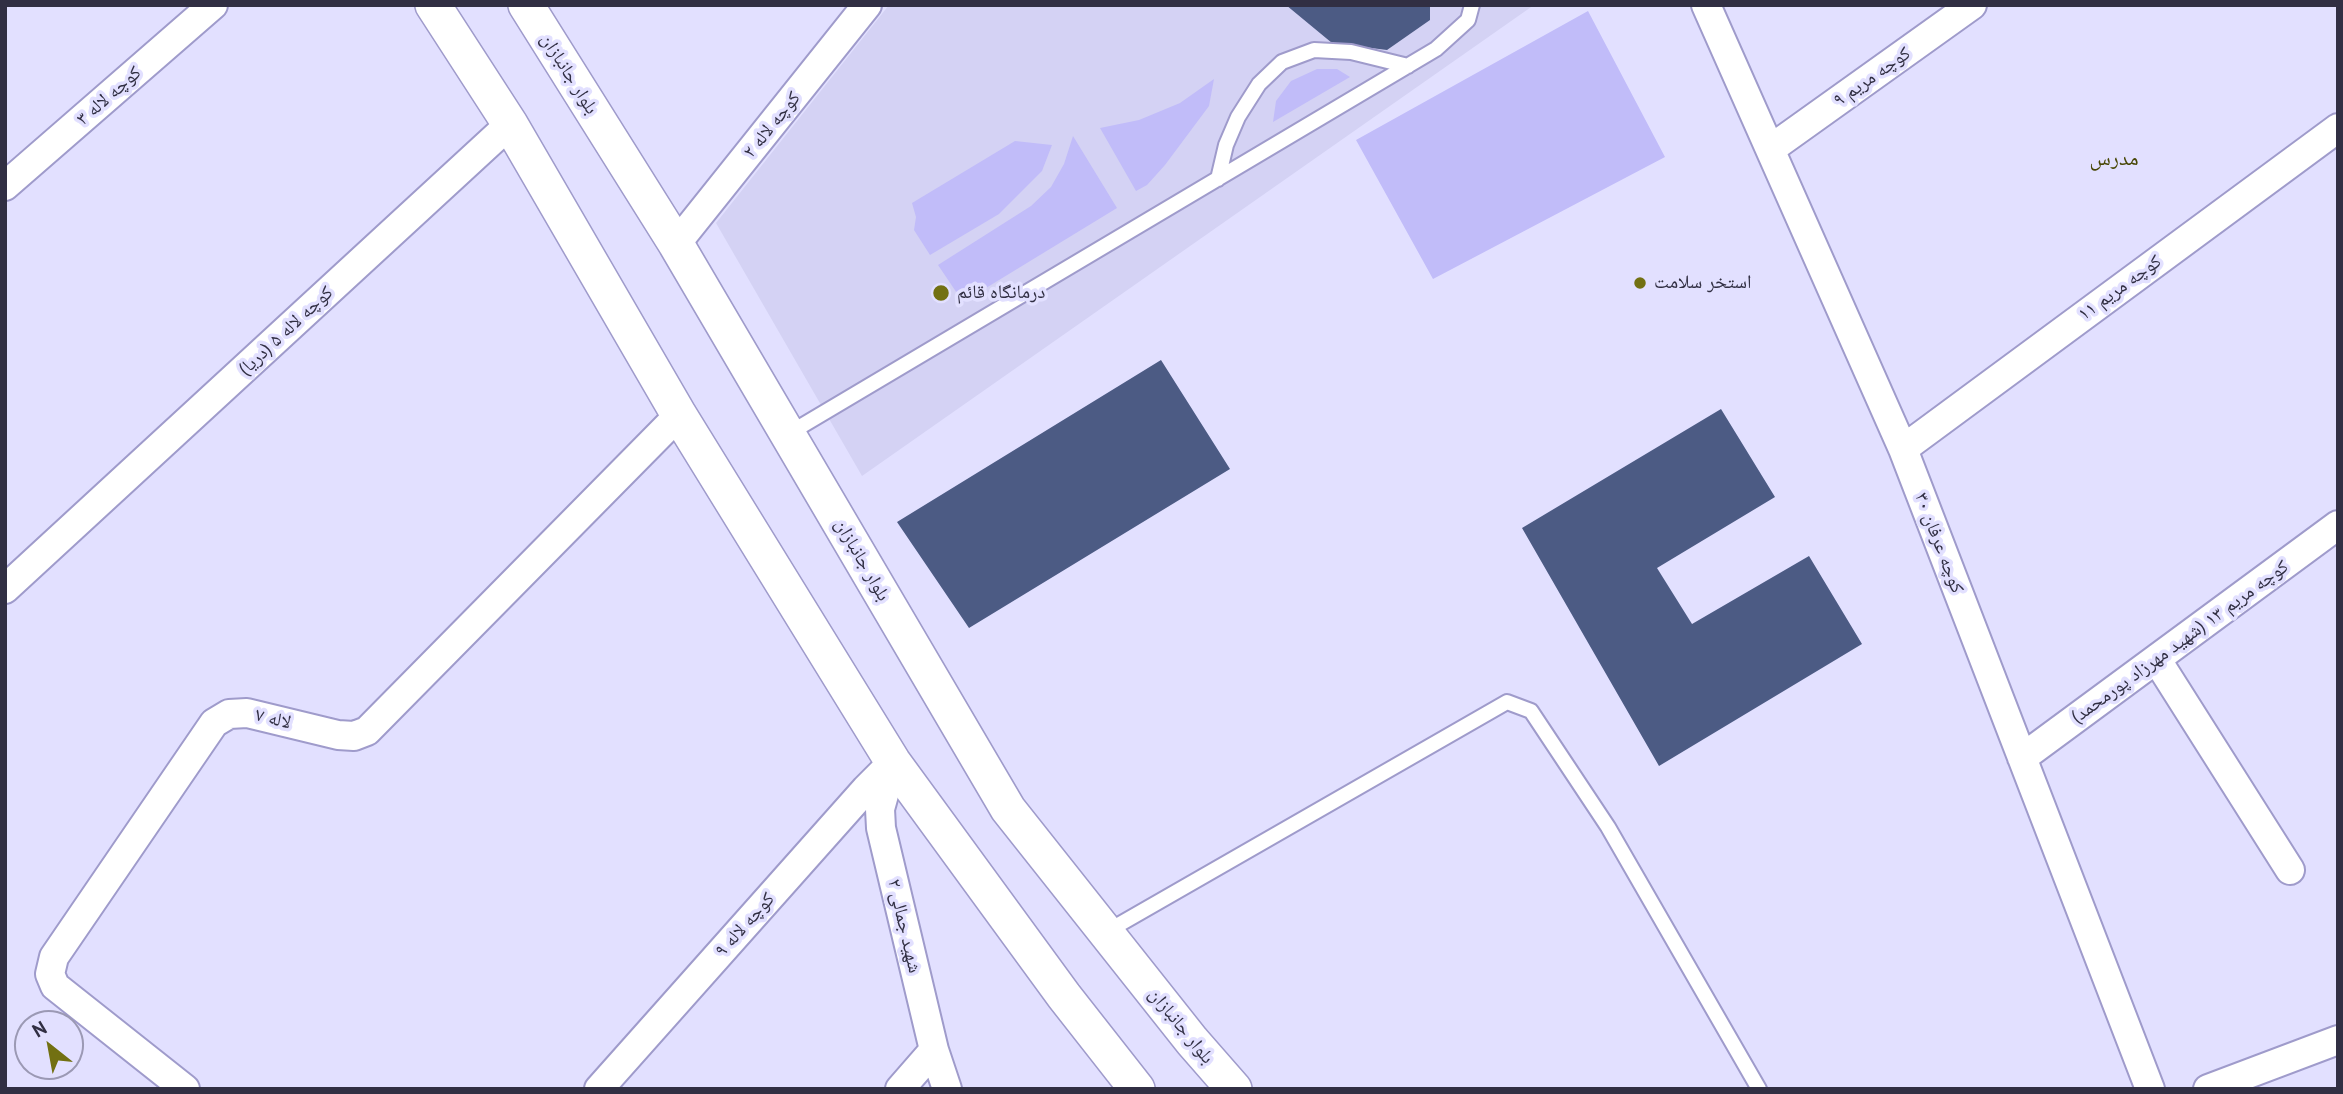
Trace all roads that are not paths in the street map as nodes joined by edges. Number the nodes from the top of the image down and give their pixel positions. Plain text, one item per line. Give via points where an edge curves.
1 (213, 5) edge
2 (526, 5) edge
3 (867, 5) edge
4 (1472, 5) edge
5 (1706, 5) edge
6 (1972, 5) edge
7 (447, 12) edge
8 (1408, 66) junction
9 (510, 124) junction
10 (2338, 128) edge
11 (1772, 148) junction
12 (1218, 178) junction
13 (5, 186) edge
14 (676, 244) junction
15 (679, 415) junction
16 (788, 434) junction
17 (1903, 449) junction
18 (2338, 525) edge
19 (5, 589) edge
20 (2157, 660) junction
21 (2022, 758) junction
22 (893, 762) junction
23 (2290, 870) dead end
24 (1105, 932) junction
25 (2338, 1040) edge
26 (934, 1050) junction
27 (185, 1089) edge
28 (599, 1089) edge
29 (900, 1089) edge
30 (947, 1089) edge
31 (1137, 1089) edge
32 (1234, 1089) edge
33 (1759, 1089) edge
34 (2150, 1089) edge
35 (2208, 1089) edge

1 - 13 street, کوچه لاله ۳
2 - 14 street, بلوار جانبازان
3 - 14 street, کوچه لاله ۲
4 - 8 lane via 1468,20 1454,34
5 - 11 street, کوچه عرفان ۳۰
6 - 11 street, کوچه مریم ۹
7 - 9 street
8 - 12 lane
8 - 12 lane via 1351,52 1314,50 1282,62 1259,84 1238,117
9 - 15 street
9 - 19 street, کوچه لاله ۵ (دریا)
10 - 17 street, کوچه مریم ۱۱
11 - 17 street, کوچه عرفان ۳۰
12 - 16 lane
14 - 16 street, بلوار جانبازان
15 - 22 street
15 - 27 street, لاله ۷ via 367,731 338,735 247,713 229,714 214,723 54,957 50,974 55,986
16 - 24 street, بلوار جانبازان via 1008,809
17 - 21 street, کوچه عرفان ۳۰
18 - 20 street, کوچه مریم ۱۳ (شهید مهرزاد پورمحمد)
20 - 21 street, کوچه مریم ۱۳ (شهید مهرزاد پورمحمد)
20 - 23 street
21 - 34 street, کوچه عرفان ۳۰
22 - 26 street, شهید جمالی ۲ via 880,809 881,828
22 - 28 street, کوچه لاله ۹
22 - 31 street
24 - 32 street, بلوار جانبازان
24 - 33 lane via 1507,702 1531,711 1592,804
25 - 35 street
26 - 29 street
26 - 30 street, شهید جمالی ۲

